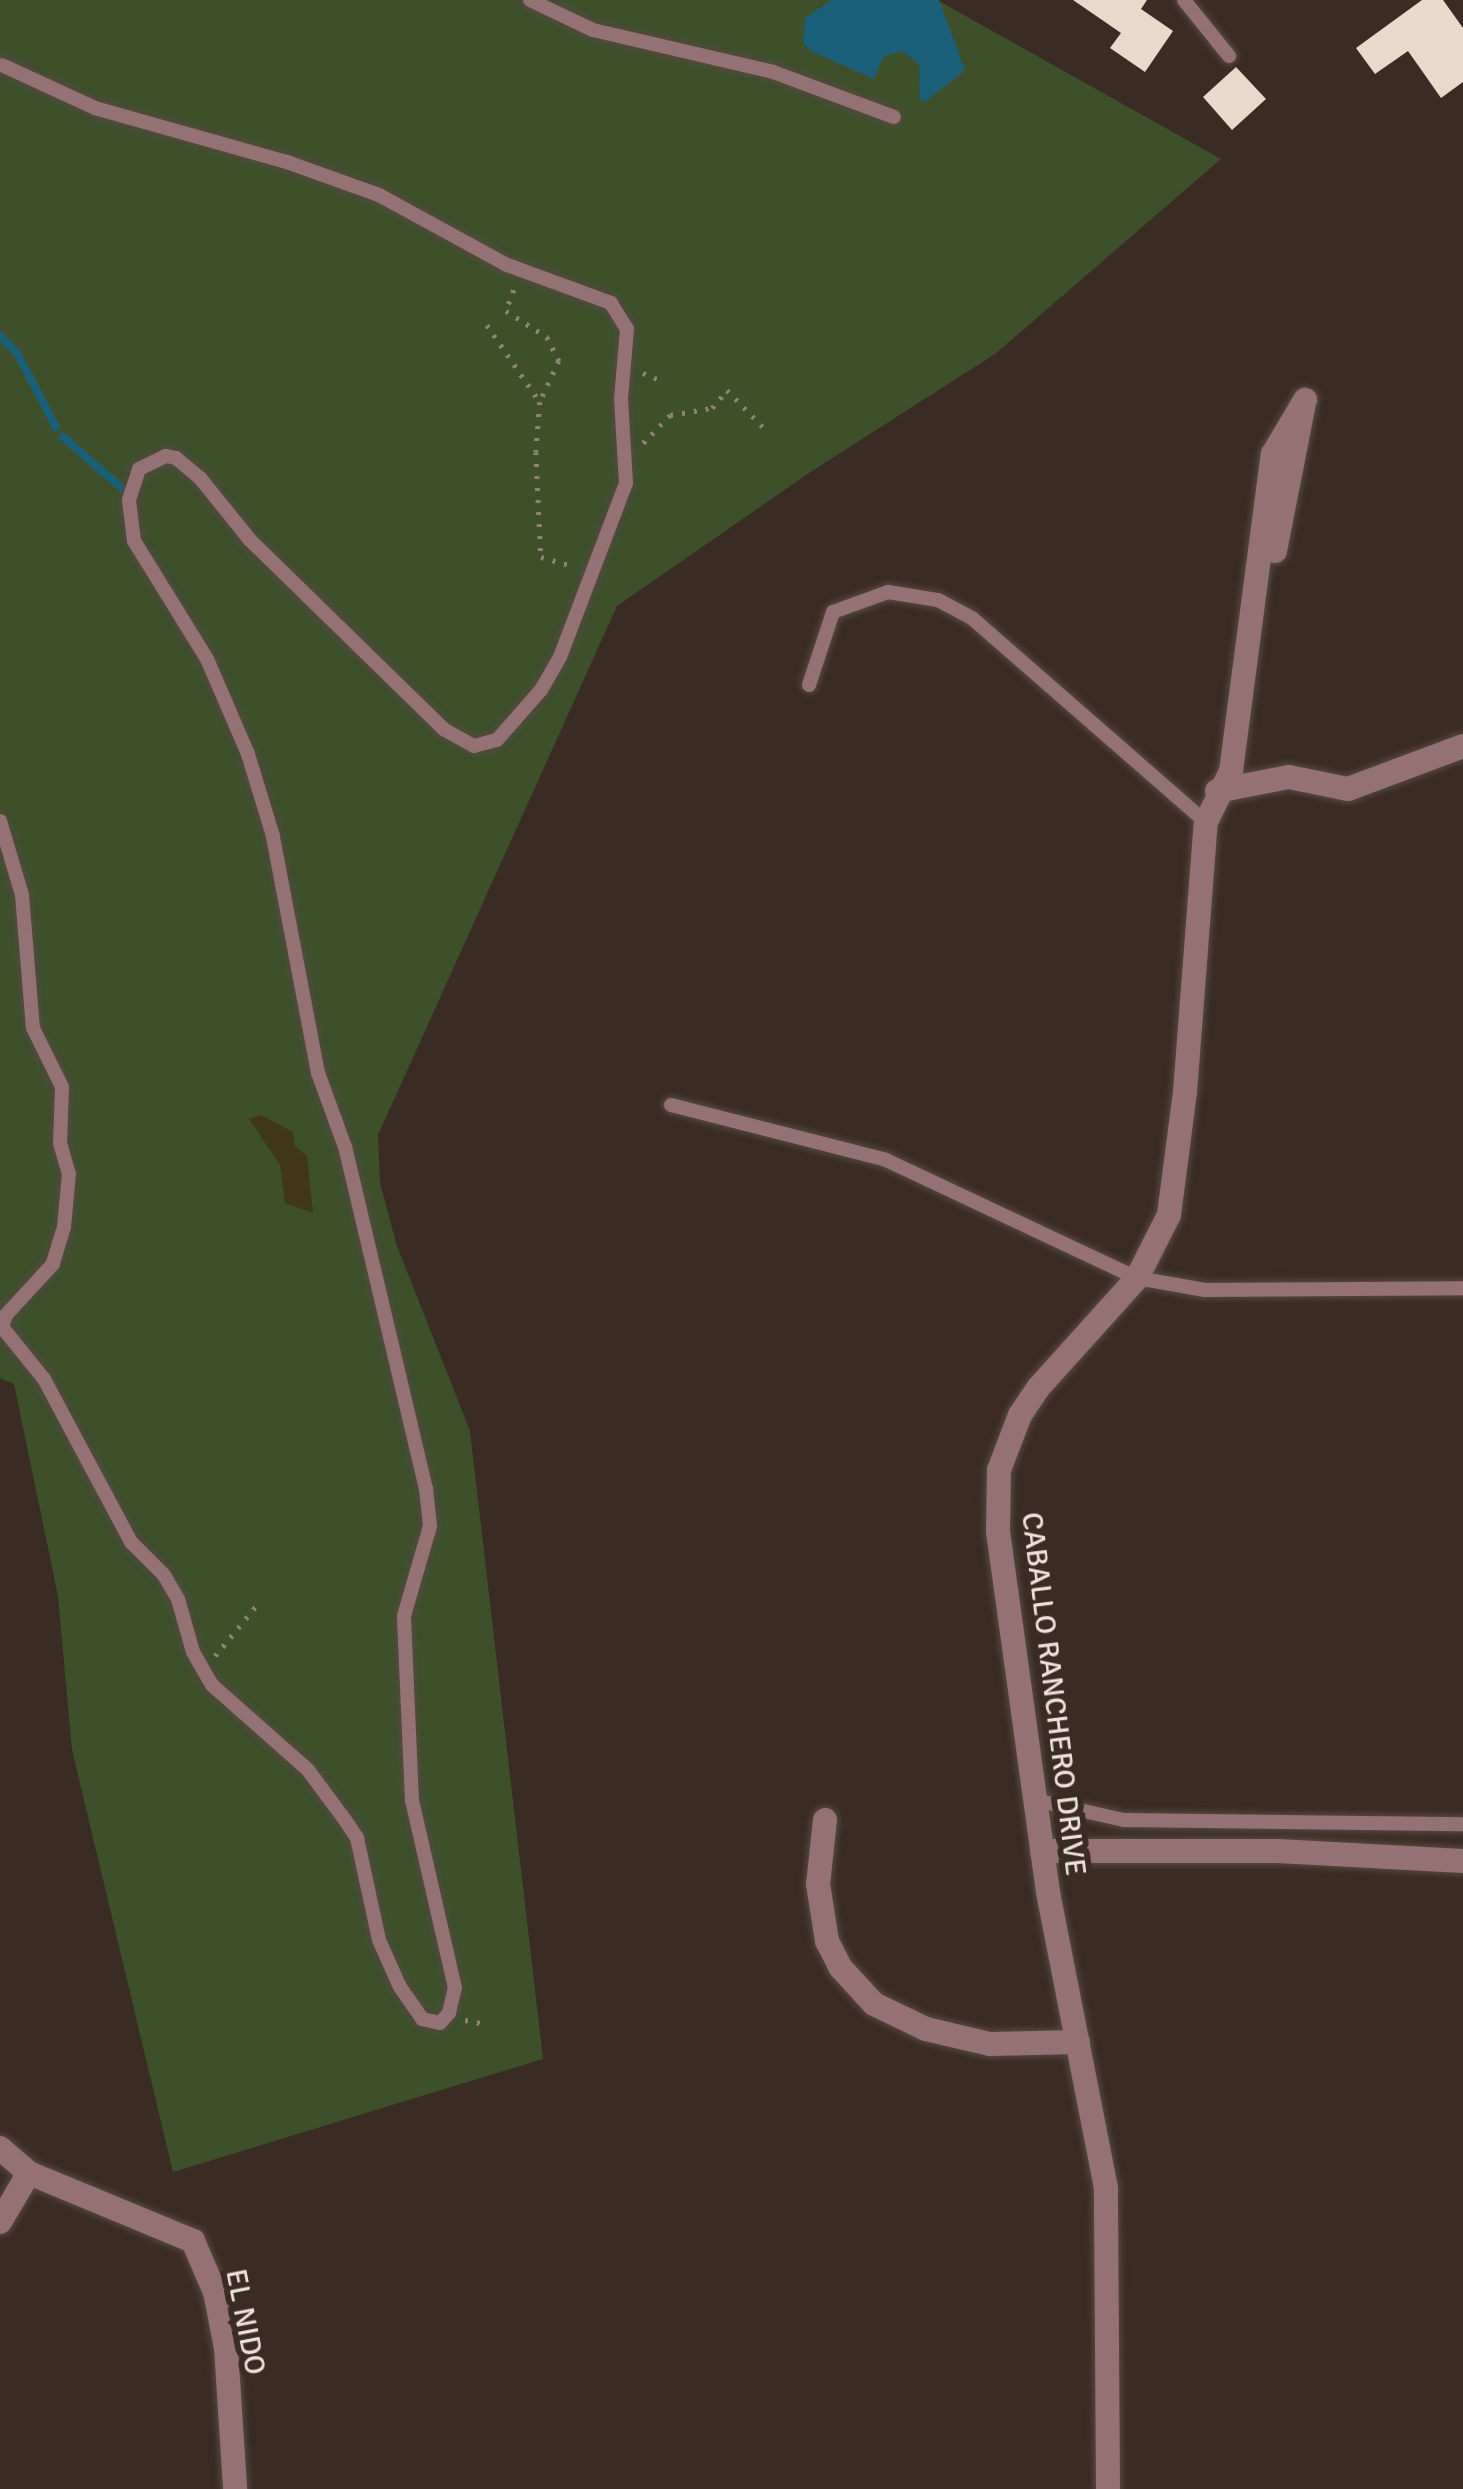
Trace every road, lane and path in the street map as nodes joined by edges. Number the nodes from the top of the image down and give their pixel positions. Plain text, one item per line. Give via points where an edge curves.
1 (530, 0) edge
2 (1184, 0) edge
3 (1229, 56) dead end
4 (2, 65) edge
5 (894, 117) dead end
6 (521, 270) junction
7 (487, 325) dead end
8 (625, 367) junction
9 (665, 382) dead end
10 (1305, 400) dead end
11 (540, 402) junction
12 (764, 429) dead end
13 (624, 451) junction
14 (593, 569) junction
15 (809, 685) dead end
16 (1463, 746) edge
17 (1224, 781) junction
18 (0, 821) edge
19 (1206, 822) junction
20 (671, 1105) dead end
21 (1137, 1278) junction
22 (1463, 1288) edge
23 (256, 1606) dead end
24 (201, 1666) junction
25 (1035, 1800) junction
26 (825, 1820) dead end
27 (1463, 1824) edge
28 (1042, 1851) junction
29 (1463, 1862) edge
30 (1078, 2042) junction
31 (0, 2148) edge
32 (28, 2173) junction
33 (0, 2222) edge
34 (236, 2489) edge
35 (1108, 2489) edge

1 - 5 lane via 593,30 772,73
2 - 3 lane
4 - 6 lane via 95,108 347,182
6 - 8 lane via 611,303 627,329
6 - 11 path via 506,311 547,337 559,361
7 - 11 path
8 - 9 path
8 - 13 lane
10 - 17 street, CABALLO RANCHERO DRIVE via 1273,454
11 - 14 path via 541,557
12 - 13 path via 727,390 712,408 670,415 651,439
13 - 14 lane via 626,483
14 - 24 lane via 541,690 504,736 474,746 445,730 363,652 189,467 156,459 130,487 134,541 207,659 267,816 318,1073 345,1148 426,1489 430,1526 404,1616 412,1801 454,1988 443,2021 422,2020 400,1987 346,1820 308,1770
15 - 19 lane via 833,612 888,592 938,600 973,619
16 - 17 street via 1348,789 1289,777
17 - 19 street, CABALLO RANCHERO DRIVE
18 - 24 lane via 22,895 33,1028 62,1087 60,1143 69,1174 53,1264 2,1327 52,1393 131,1542 164,1575
19 - 21 street, CABALLO RANCHERO DRIVE via 1177,1168 1164,1228
20 - 21 lane via 886,1160
21 - 22 lane via 1205,1290
21 - 25 street, CABALLO RANCHERO DRIVE via 1039,1387 999,1470 998,1532
23 - 24 path via 237,1636
25 - 27 lane via 1124,1820
25 - 28 street, CABALLO RANCHERO DRIVE
26 - 30 street via 818,1884 827,1941 874,2004 926,2029 990,2044
28 - 29 street via 1277,1851
28 - 30 street, CABALLO RANCHERO DRIVE
30 - 35 street, CABALLO RANCHERO DRIVE via 1106,2188
31 - 32 street, EL NIDO
32 - 33 street
32 - 34 street, EL NIDO via 193,2241 226,2348

